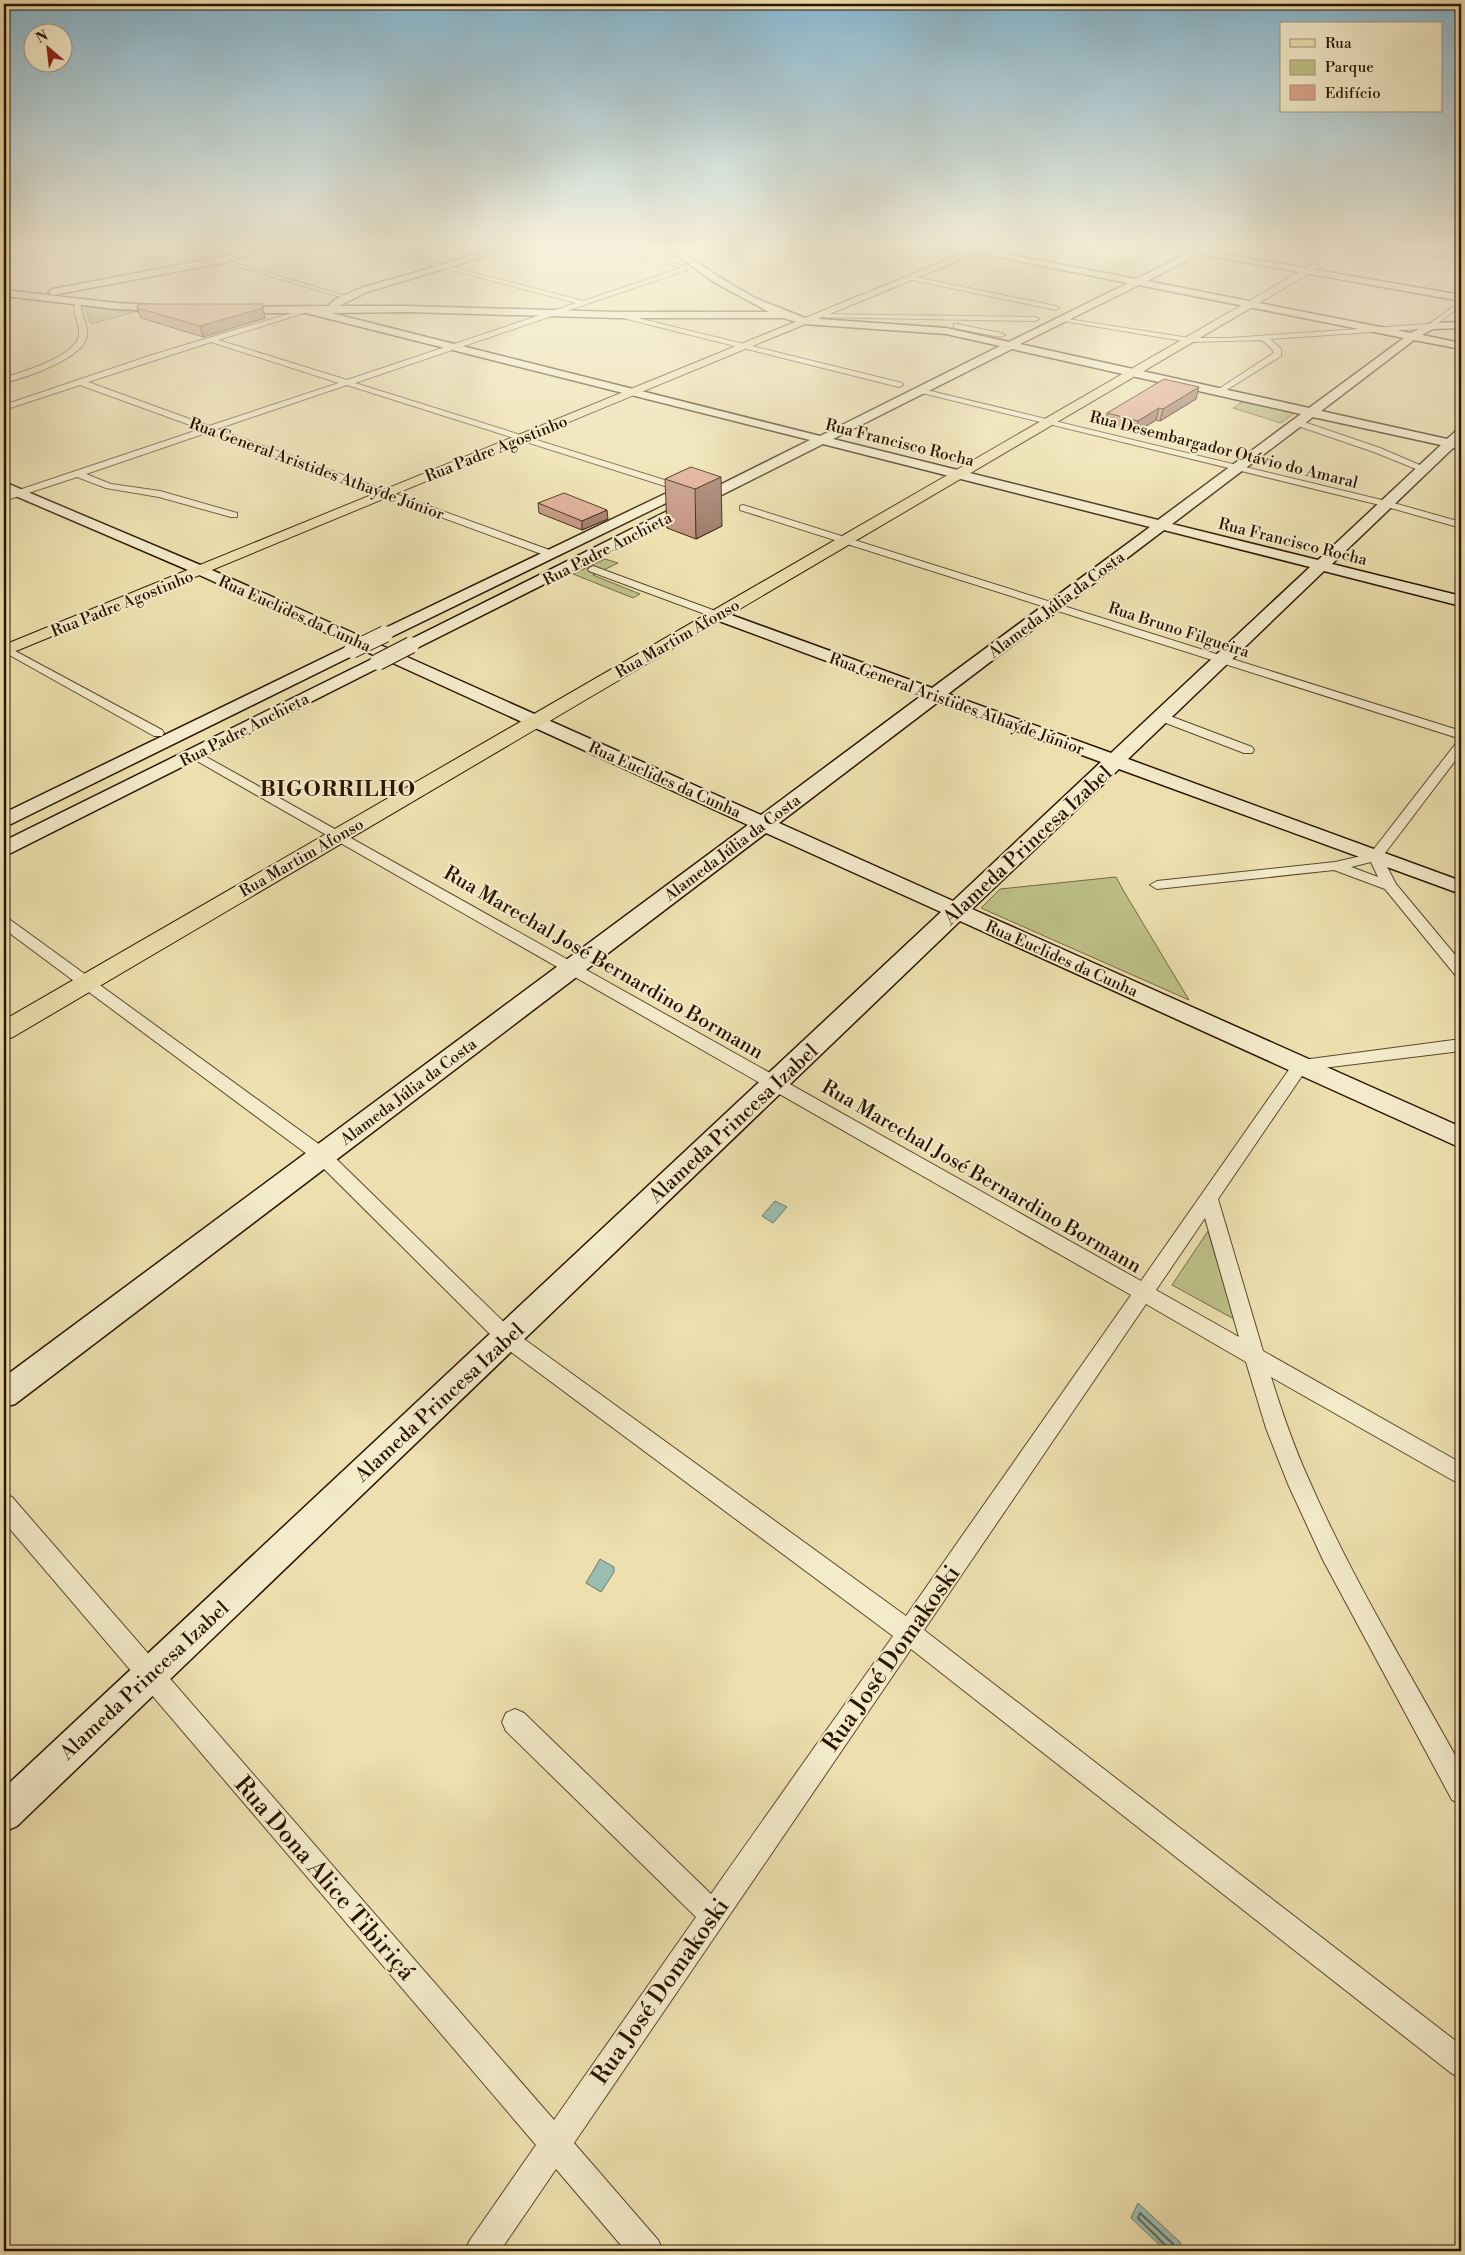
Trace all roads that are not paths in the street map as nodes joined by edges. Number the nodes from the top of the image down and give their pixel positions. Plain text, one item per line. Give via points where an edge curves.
1 (69, 351) edge
2 (177, 351) edge
3 (247, 351) edge
4 (437, 351) edge
5 (467, 351) edge
6 (730, 351) edge
7 (766, 351) edge
8 (999, 351) edge
9 (1038, 351) edge
10 (1170, 351) edge
11 (1277, 351) edge
12 (1393, 351) edge
13 (1133, 373) junction
14 (4, 382) edge
15 (83, 382) junction
16 (346, 382) junction
17 (903, 382) joint
18 (921, 390) junction
19 (631, 392) junction
20 (1220, 392) junction
21 (882, 393) dead end
22 (4, 408) edge
23 (1305, 418) junction
24 (1050, 421) junction
25 (814, 426) dead end
26 (210, 428) junction
27 (797, 434) junction
28 (521, 438) junction
29 (821, 440) junction
30 (1458, 441) edge
31 (779, 443) dead end
32 (1238, 468) junction
33 (1424, 469) junction
34 (76, 474) junction
35 (958, 475) junction
36 (710, 476) edge
37 (671, 485) dead end
38 (4, 486) edge
39 (20, 493) junction
40 (386, 493) junction
41 (4, 498) edge
42 (1387, 504) junction
43 (743, 508) dead end
44 (234, 515) dead end
45 (1461, 525) edge
46 (1161, 526) junction
47 (845, 540) junction
48 (551, 554) junction
49 (1321, 566) junction
50 (200, 570) junction
51 (593, 570) dead end
52 (1461, 601) edge
53 (1053, 606) junction
54 (426, 614) junction
55 (717, 615) junction
56 (452, 625) junction
57 (5, 650) edge
58 (1222, 660) junction
59 (935, 695) junction
60 (1162, 717) junction
61 (536, 721) junction
62 (158, 733) dead end
63 (1461, 735) edge
64 (1461, 745) edge
65 (1248, 750) dead end
66 (194, 754) junction
67 (1115, 761) junction
68 (4, 820) edge
69 (764, 824) junction
70 (338, 836) junction
71 (4, 849) edge
72 (1375, 857) junction
73 (1335, 866) junction
74 (1157, 885) dead end
75 (1390, 886) junction
76 (1461, 888) edge
77 (957, 911) junction
78 (4, 922) edge
79 (571, 968) junction
80 (1461, 972) edge
81 (86, 983) junction
82 (4, 1031) edge
83 (1461, 1045) edge
84 (1301, 1065) junction
85 (775, 1083) junction
86 (1461, 1138) edge
87 (322, 1155) junction
88 (1209, 1199) junction
89 (1144, 1293) junction
90 (506, 1337) junction
91 (1254, 1355) junction
92 (4, 1394) edge
93 (1461, 1475) edge
94 (4, 1505) edge
95 (909, 1633) junction
96 (150, 1675) junction
97 (514, 1722) dead end
98 (1461, 1791) edge
99 (4, 1813) edge
100 (713, 1915) junction
101 (1461, 2063) edge
102 (555, 2144) junction
103 (481, 2251) edge
104 (647, 2251) edge

1 - 14 street via 50,363
2 - 15 street
3 - 16 street
4 - 16 street
5 - 19 street, Rua Francisco Rocha
6 - 19 main road, Rua Padre Agostinho
7 - 17 street
8 - 18 street, Rua Padre Anchieta
9 - 13 street
10 - 13 main road, Rua Martim Afonso
11 - 20 street via 1278,354
12 - 23 street, Alameda Júlia da Costa
13 - 20 street
13 - 24 main road, Rua Martim Afonso
15 - 22 street
15 - 26 street, Rua General Aristides Athaýde Júnior
16 - 26 street
16 - 28 street
17 - 21 street
18 - 24 street, Rua Desembargador Otávio do Amaral
18 - 29 street, Rua Padre Anchieta
19 - 27 street, Rua Francisco Rocha
19 - 28 main road, Rua Padre Agostinho
20 - 23 street
23 - 30 street
23 - 32 street, Alameda Júlia da Costa
23 - 33 street
24 - 32 street, Rua Desembargador Otávio do Amaral
24 - 35 main road, Rua Martim Afonso
25 - 27 street
26 - 34 street
26 - 40 street, Rua General Aristides Athaýde Júnior
27 - 29 street, Rua Francisco Rocha
27 - 31 street
28 - 37 street
28 - 40 main road, Rua Padre Agostinho
29 - 35 street, Rua Francisco Rocha
29 - 56 street, Rua Padre Anchieta
30 - 33 street, Alameda Princesa Izabel
32 - 42 street, Rua Desembargador Otávio do Amaral
32 - 46 street, Alameda Júlia da Costa
33 - 42 street, Alameda Princesa Izabel
34 - 39 street
34 - 44 street via 109,486 160,494
35 - 46 street, Rua Francisco Rocha
35 - 47 main road, Rua Martim Afonso
36 - 48 street, Rua Padre Anchieta
38 - 39 street, Rua Euclides da Cunha
39 - 41 street
39 - 50 street, Rua Euclides da Cunha
40 - 48 street, Rua General Aristides Athaýde Júnior
40 - 50 main road, Rua Padre Agostinho
42 - 45 street, Rua Desembargador Otávio do Amaral
42 - 49 street, Alameda Princesa Izabel
43 - 47 street, Rua Bruno Filgueira
46 - 49 street, Rua Francisco Rocha
46 - 53 street, Alameda Júlia da Costa
47 - 53 street, Rua Bruno Filgueira
47 - 55 main road, Rua Martim Afonso
48 - 54 street, Rua Padre Anchieta
49 - 52 street, Rua Francisco Rocha
49 - 58 street, Alameda Princesa Izabel
50 - 57 main road, Rua Padre Agostinho
50 - 61 street, Rua Euclides da Cunha
51 - 55 street, Rua General Aristides Athaýde Júnior
53 - 58 street, Rua Bruno Filgueira
53 - 59 street, Alameda Júlia da Costa
54 - 56 street
54 - 68 street, Rua Padre Anchieta, bridge
55 - 59 street, Rua General Aristides Athaýde Júnior
55 - 61 main road, Rua Martim Afonso
56 - 66 street, Rua Padre Anchieta, bridge
57 - 62 street
58 - 60 street, Alameda Princesa Izabel
58 - 63 street, Rua Bruno Filgueira
59 - 67 street, Rua General Aristides Athaýde Júnior
59 - 69 street, Alameda Júlia da Costa
60 - 65 street
60 - 67 street, Alameda Princesa Izabel
61 - 69 street, Rua Euclides da Cunha
61 - 70 main road, Rua Martim Afonso
64 - 72 street
66 - 70 street, Rua Marechal José Bernardino Bormann
66 - 71 street, Rua Padre Anchieta
67 - 72 street, Rua General Aristides Athaýde Júnior
67 - 77 street, Alameda Princesa Izabel
69 - 77 street, Rua Euclides da Cunha
69 - 79 street, Alameda Júlia da Costa
70 - 79 street, Rua Marechal José Bernardino Bormann
70 - 81 main road, Rua Martim Afonso
72 - 73 street
72 - 75 street
72 - 76 street, Rua General Aristides Athaýde Júnior
73 - 74 street
73 - 75 street
75 - 80 street
77 - 84 street, Rua Euclides da Cunha
77 - 85 street, Alameda Princesa Izabel
78 - 81 street
79 - 85 street, Rua Marechal José Bernardino Bormann
79 - 87 street, Alameda Júlia da Costa
81 - 82 main road, Rua Martim Afonso
81 - 87 street
83 - 84 street
84 - 86 street, Rua Euclides da Cunha
84 - 88 street, Rua José Domakoski
85 - 89 street, Rua Marechal José Bernardino Bormann
85 - 90 street, Alameda Princesa Izabel
87 - 90 street
87 - 92 street, Alameda Júlia da Costa
88 - 89 street, Rua José Domakoski
88 - 91 street
89 - 91 street, Rua Marechal José Bernardino Bormann
89 - 95 street, Rua José Domakoski
90 - 95 street
90 - 96 street, Alameda Princesa Izabel
91 - 93 street, Rua Marechal José Bernardino Bormann
91 - 98 street via 1286,1452 1327,1544
94 - 96 street, Rua Dona Alice Tibiriçá
95 - 100 street, Rua José Domakoski
95 - 101 street
96 - 99 street, Alameda Princesa Izabel
96 - 102 street, Rua Dona Alice Tibiriçá
97 - 100 street
100 - 102 street, Rua José Domakoski
102 - 103 street, Rua José Domakoski
102 - 104 street, Rua Dona Alice Tibiriçá

